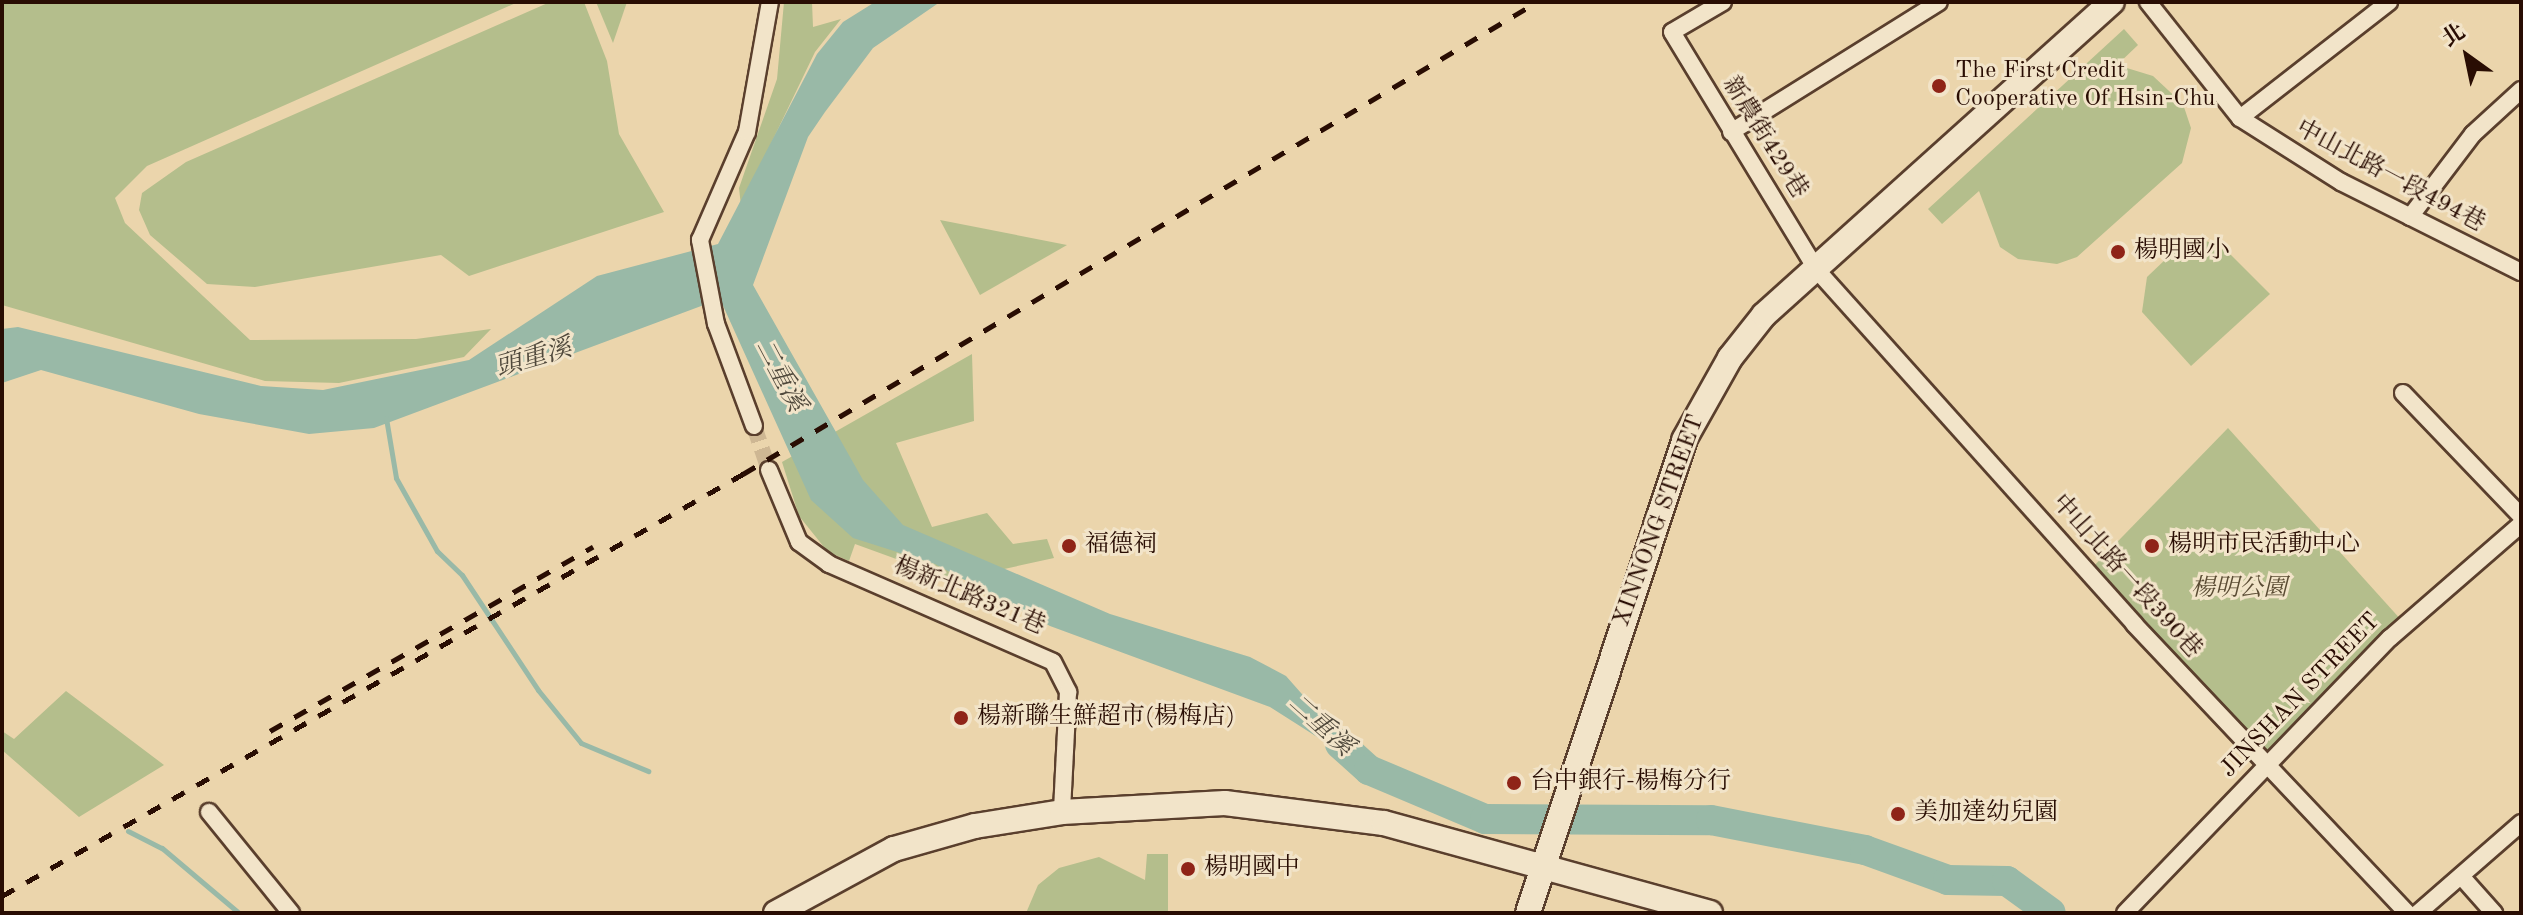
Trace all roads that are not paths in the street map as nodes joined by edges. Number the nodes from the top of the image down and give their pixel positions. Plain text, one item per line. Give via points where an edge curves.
1 (770, 2) edge
2 (1723, 2) edge
3 (1939, 2) edge
4 (2112, 2) edge
5 (2148, 2) edge
6 (2389, 2) edge
7 (2521, 90) edge
8 (2240, 118) junction
9 (1731, 132) junction
10 (2410, 217) junction
11 (1816, 269) junction
12 (2521, 272) edge
13 (2403, 393) dead end
14 (754, 426) tunnel mouth
15 (769, 470) tunnel mouth
16 (2521, 516) edge
17 (2521, 524) edge
18 (2270, 764) junction
19 (209, 812) dead end
20 (1062, 812) junction
21 (2521, 823) edge
22 (1544, 870) junction
23 (2461, 876) junction
24 (803, 907) edge
25 (291, 913) edge
26 (776, 913) edge
27 (1528, 913) edge
28 (1710, 913) edge
29 (2125, 913) edge
30 (2407, 913) edge
31 (2418, 913) edge
32 (2494, 913) edge

1 - 14 street via 747,132 700,240 716,324
2 - 9 street, 新農街429巷 via 1672,32
3 - 9 street
4 - 11 street, XINNONG STREET
5 - 8 street, 中山北路一段494巷
6 - 8 street
7 - 10 street via 2473,134
8 - 10 street, 中山北路一段494巷
9 - 11 street, 新農街429巷
10 - 12 street, 中山北路一段494巷
11 - 18 street, 中山北路一段390巷 via 2134,624
11 - 22 street, XINNONG STREET via 1764,315 1730,358 1684,440
13 - 16 street
15 - 20 street, 楊新北路321巷 via 799,542 829,564 1053,662 1068,692
17 - 18 street, JINSHAN STREET via 2390,638
18 - 29 street, JINSHAN STREET
18 - 30 street, 中山北路一段390巷
19 - 25 street
20 - 22 street via 1225,803 1384,823
20 - 24 street via 894,849
21 - 23 street
22 - 27 street, XINNONG STREET
22 - 28 street
23 - 31 street
23 - 32 street
24 - 26 street

